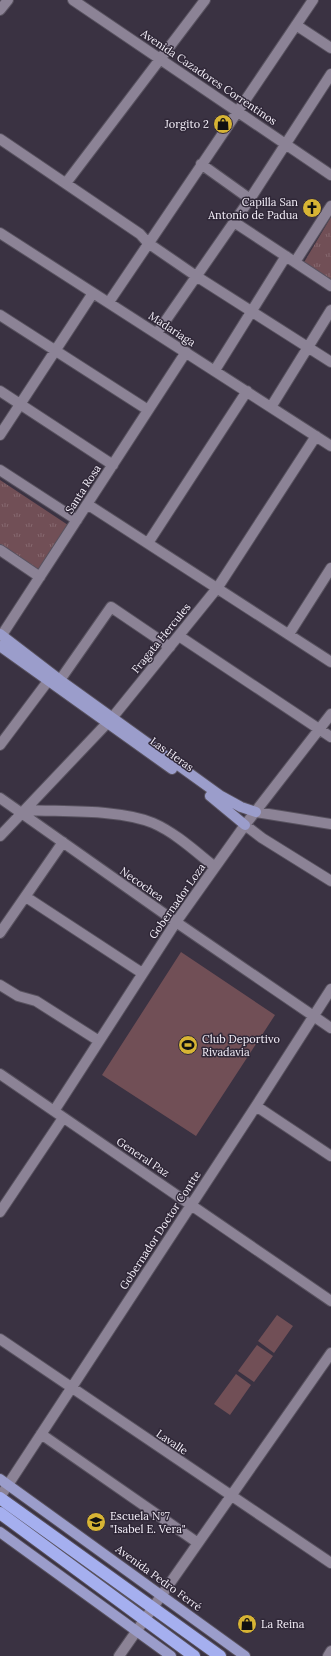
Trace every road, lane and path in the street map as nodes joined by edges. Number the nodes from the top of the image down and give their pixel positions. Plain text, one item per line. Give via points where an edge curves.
1 (8, 0) edge
2 (73, 0) edge
3 (205, 0) edge
4 (313, 0) edge
5 (0, 10) edge
6 (296, 25) junction
7 (331, 48) edge
8 (161, 60) junction
9 (331, 74) edge
10 (238, 110) junction
11 (0, 139) edge
12 (287, 143) junction
13 (201, 164) junction
14 (330, 170) edge
15 (66, 183) junction
16 (250, 199) junction
17 (331, 206) edge
18 (234, 222) junction
19 (0, 233) edge
20 (148, 243) junction
21 (286, 256) junction
22 (295, 262) junction
23 (196, 276) junction
24 (331, 286) edge
25 (93, 293) junction
26 (109, 302) junction
27 (331, 310) edge
28 (252, 311) junction
29 (0, 314) edge
30 (157, 333) junction
31 (307, 348) junction
32 (55, 350) junction
33 (186, 352) junction
34 (331, 362) edge
35 (215, 370) junction
36 (0, 391) edge
37 (247, 391) junction
38 (20, 404) junction
39 (271, 407) junction
40 (148, 410) junction
41 (0, 435) edge
42 (316, 436) junction
43 (329, 440) edge
44 (112, 465) junction
45 (0, 470) edge
46 (87, 504) junction
47 (77, 520) junction
48 (148, 543) junction
49 (0, 550) edge
50 (331, 568) edge
51 (40, 577) junction
52 (218, 587) junction
53 (289, 634) junction
54 (179, 636) junction
55 (0, 638) edge
56 (170, 648) junction
57 (331, 662) edge
58 (60, 680) junction
59 (48, 681) junction
60 (331, 714) edge
61 (109, 720) junction
62 (319, 729) junction
63 (331, 737) edge
64 (0, 745) edge
65 (0, 798) edge
66 (24, 812) junction
67 (256, 812) junction
68 (331, 824) edge
69 (246, 825) junction
70 (0, 836) edge
71 (63, 842) junction
72 (215, 867) junction
73 (331, 881) edge
74 (26, 897) junction
75 (176, 922) junction
76 (0, 933) edge
77 (142, 973) junction
78 (0, 985) edge
79 (331, 988) edge
80 (313, 1016) junction
81 (331, 1028) edge
82 (99, 1041) junction
83 (0, 1074) edge
84 (256, 1106) junction
85 (54, 1111) junction
86 (63, 1118) junction
87 (331, 1156) edge
88 (191, 1205) junction
89 (0, 1212) edge
90 (331, 1301) edge
91 (0, 1339) edge
92 (331, 1353) edge
93 (71, 1388) junction
94 (41, 1434) junction
95 (4, 1482) edge
96 (0, 1497) edge
97 (231, 1497) junction
98 (0, 1513) edge
99 (0, 1532) edge
100 (198, 1543) junction
101 (331, 1564) edge
102 (161, 1595) junction
103 (152, 1608) junction
104 (145, 1619) junction
105 (137, 1630) junction
106 (331, 1651) edge
107 (119, 1656) edge
108 (171, 1656) edge
109 (194, 1656) edge
110 (220, 1656) edge
111 (245, 1656) edge
112 (328, 1656) edge

1 - 5 street
2 - 8 street, Avenida Cazadores Correntinos
3 - 8 street
4 - 6 street
6 - 7 street
6 - 10 street
8 - 10 street, Avenida Cazadores Correntinos
8 - 15 street
9 - 12 street
10 - 12 street, Avenida Cazadores Correntinos
10 - 13 street
11 - 15 street
12 - 14 street, Avenida Cazadores Correntinos
12 - 16 street
13 - 16 street
13 - 20 street
15 - 20 street via 140,234
16 - 18 street
17 - 22 street
18 - 21 street
18 - 23 street
19 - 25 street, Madariaga
20 - 23 street
20 - 26 street
21 - 22 street
21 - 28 street
22 - 24 street
23 - 28 street
23 - 30 street
25 - 26 street, Madariaga
25 - 32 street
26 - 30 street, Madariaga
27 - 31 street
28 - 31 street
28 - 35 street
29 - 32 street
30 - 33 street, Madariaga
31 - 34 street
31 - 39 street
32 - 38 street
32 - 40 street
33 - 35 street, Madariaga
33 - 40 street, Santa Rosa
35 - 37 street, Madariaga
36 - 38 street
37 - 39 street, Madariaga
37 - 48 street
38 - 41 street
38 - 44 street
39 - 42 street, Madariaga
40 - 44 street, Santa Rosa
42 - 43 street, Madariaga
42 - 52 street, Fragata Hercules
44 - 46 street, Santa Rosa
45 - 47 street
46 - 47 street, Santa Rosa
46 - 48 street
47 - 51 street, Santa Rosa
48 - 52 street
49 - 51 street
50 - 53 street
51 - 55 street, Santa Rosa
52 - 53 street
52 - 54 street, Fragata Hercules
53 - 57 street
54 - 56 street, Fragata Hercules
54 - 62 street
55 - 58 main road, Las Heras
55 - 59 main road, Las Heras
56 - 58 street via 111,607
56 - 61 street, Fragata Hercules
58 - 61 main road, Las Heras
59 - 61 main road, Las Heras
59 - 64 street
60 - 62 street, Gobernador Loza
61 - 66 street, Fragata Hercules
61 - 67 main road, Las Heras via 222,796
61 - 69 main road, Las Heras
62 - 63 street
62 - 67 street, Gobernador Loza
65 - 66 street, Necochea
66 - 70 street, Fragata Hercules
66 - 71 street, Necochea
66 - 72 street via 118,814 152,822 167,830
67 - 68 street
67 - 69 street, Gobernador Loza
69 - 72 street, Gobernador Loza
69 - 73 street, Las Heras via 262,838
71 - 74 street
71 - 75 street, Necochea
72 - 75 street, Gobernador Loza
74 - 76 street
74 - 77 street
75 - 77 street, Gobernador Loza
75 - 80 street, Necochea
77 - 82 street, Gobernador Loza
78 - 82 street via 18,996 36,1000
79 - 80 street, Gobernador Doctor Contte
80 - 81 street, Necochea
80 - 84 street, Gobernador Doctor Contte
82 - 85 street, Gobernador Loza
83 - 85 street, General Paz
84 - 87 street
84 - 88 street, Gobernador Doctor Contte
85 - 86 street, General Paz
86 - 88 street, General Paz
86 - 89 street
88 - 90 street, General Paz
88 - 93 street, Gobernador Doctor Contte
91 - 93 street, Lavalle
92 - 97 street
93 - 94 street, Gobernador Doctor Contte
93 - 97 street, Lavalle
94 - 95 street, Gobernador Doctor Contte
94 - 100 street
95 - 96 street, Gobernador Doctor Contte
95 - 102 main road, Avenida Pedro Ferré
96 - 103 highway
97 - 100 street
97 - 101 street, Lavalle
98 - 104 highway
99 - 105 main road
100 - 102 street
102 - 103 street
102 - 111 main road, Avenida Pedro Ferré
103 - 104 street
103 - 110 highway
104 - 105 street
104 - 109 highway
105 - 107 street
105 - 108 main road
106 - 112 street

